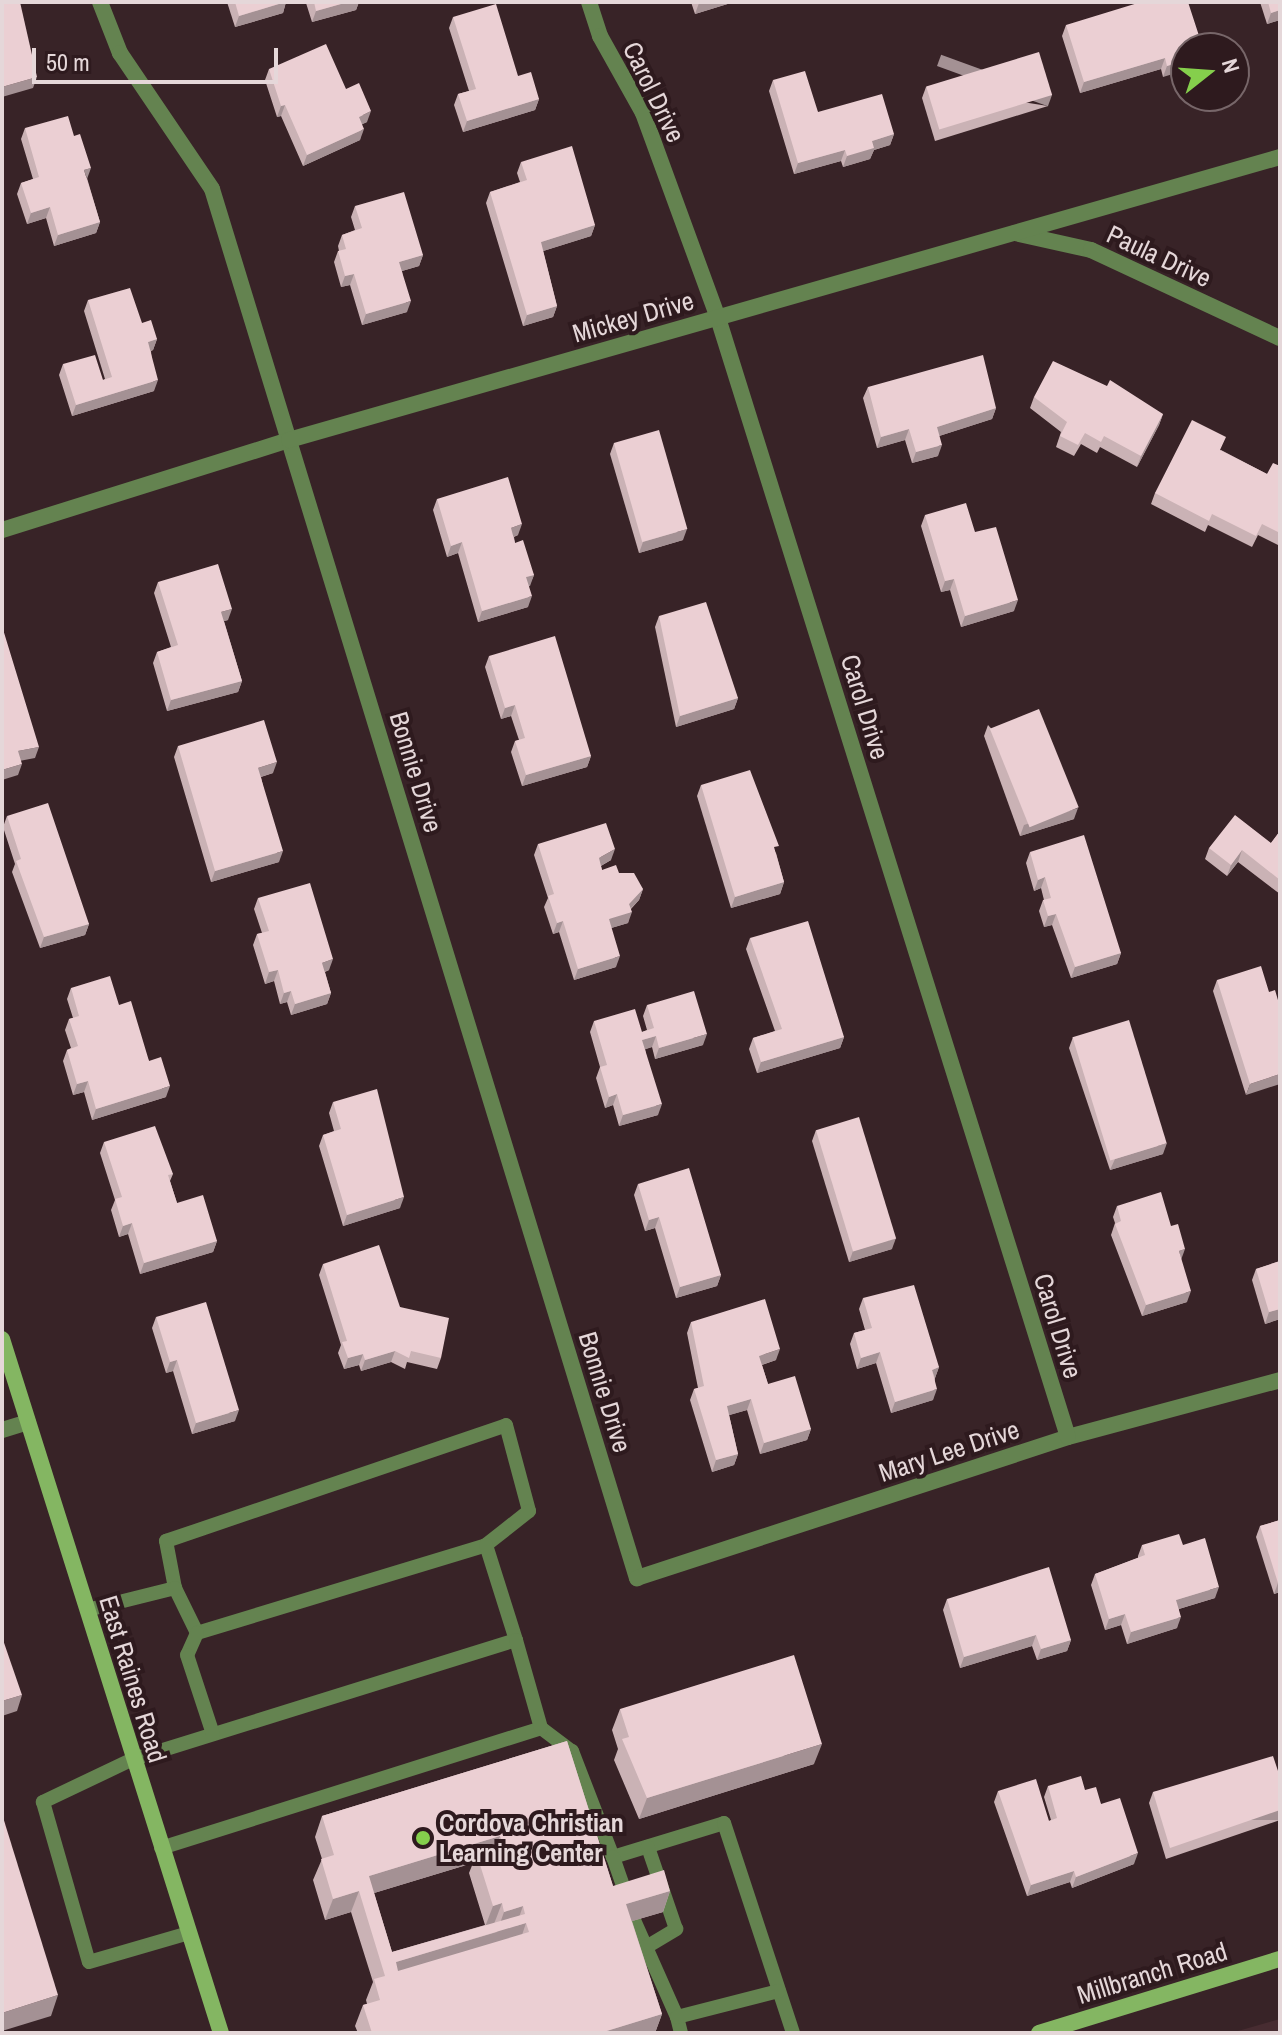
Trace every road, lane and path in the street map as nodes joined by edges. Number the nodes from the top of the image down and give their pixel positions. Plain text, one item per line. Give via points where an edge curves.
1 (100, 2) edge
2 (589, 2) edge
3 (1280, 157) edge
4 (1012, 233) junction
5 (718, 318) junction
6 (1278, 332) edge
7 (289, 440) junction
8 (2, 530) edge
9 (2, 1339) edge
10 (1280, 1380) edge
11 (28, 1422) junction
12 (2, 1430) edge
13 (1068, 1437) junction
14 (486, 1545) junction
15 (637, 1578) joint
16 (175, 1588) junction
17 (87, 1610) junction
18 (197, 1633) junction
19 (516, 1640) junction
20 (541, 1728) junction
21 (213, 1734) junction
22 (133, 1759) junction
23 (648, 1847) junction
24 (161, 1848) junction
25 (613, 1857) junction
26 (628, 1900) edge
27 (634, 1920) edge
28 (189, 1933) junction
29 (643, 1949) junction
30 (1280, 1959) edge
31 (779, 1991) junction
32 (677, 2017) junction
33 (221, 2033) edge
34 (681, 2033) edge
35 (793, 2033) edge
36 (1039, 2033) edge

1 - 7 street, Bonnie Drive via 120,53 212,189
2 - 5 street, Carol Drive via 600,36 643,113
3 - 4 street, Mickey Drive
4 - 5 street, Mickey Drive
4 - 6 street, Paula Drive via 1091,250
5 - 7 street, Mickey Drive
5 - 13 street, Carol Drive
7 - 8 street, Mickey Drive
7 - 15 street, Bonnie Drive
9 - 11 main road, East Raines Road
10 - 13 street, Mary Lee Drive
11 - 12 street
11 - 17 main road, East Raines Road
13 - 15 street, Mary Lee Drive
14 - 16 lane via 529,1511 506,1425 166,1541
14 - 18 lane
14 - 19 lane
16 - 17 lane
16 - 18 lane
17 - 22 main road, East Raines Road
18 - 21 lane via 187,1655
19 - 20 lane
19 - 21 lane
20 - 24 lane
20 - 25 lane via 572,1751
21 - 22 lane
22 - 24 main road, East Raines Road
22 - 28 lane via 43,1802 89,1962
23 - 25 lane
23 - 29 lane via 676,1929
23 - 31 lane via 724,1823
24 - 28 main road, East Raines Road
25 - 26 lane
27 - 29 lane
28 - 33 main road, East Raines Road
29 - 32 lane
30 - 36 main road, Millbranch Road
31 - 32 lane
31 - 35 lane
32 - 34 lane

